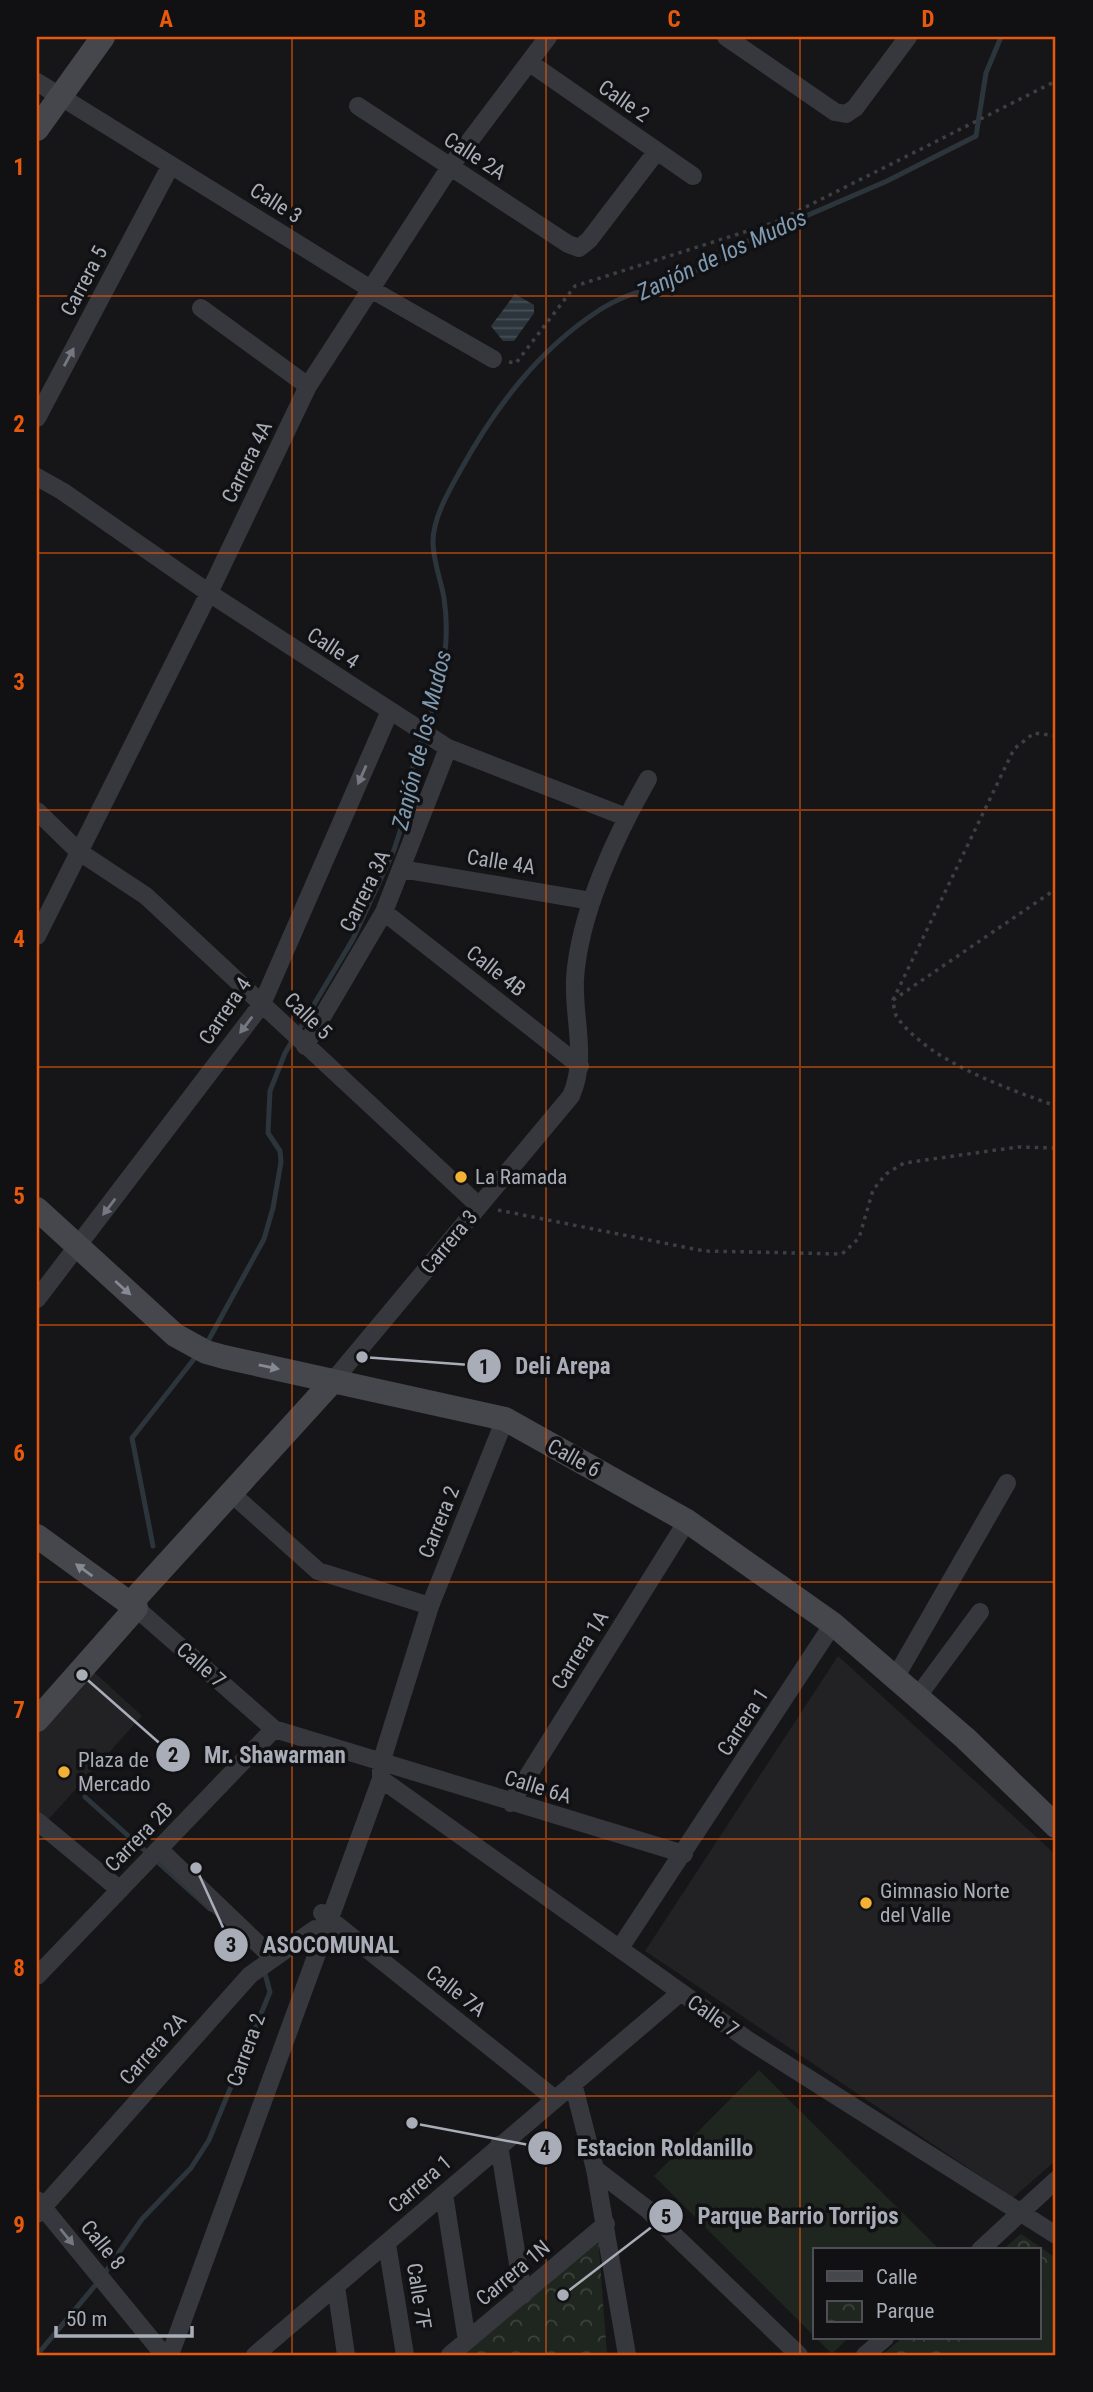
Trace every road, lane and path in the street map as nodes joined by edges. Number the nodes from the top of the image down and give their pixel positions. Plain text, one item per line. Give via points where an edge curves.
1 (103, 37) edge
2 (548, 37) edge
3 (726, 37) edge
4 (908, 37) edge
5 (530, 63) junction
6 (1056, 81) edge
7 (37, 82) edge
8 (61, 97) junction
9 (358, 106) dead end
10 (37, 129) edge
11 (657, 151) junction
12 (171, 164) junction
13 (450, 167) junction
14 (693, 176) dead end
15 (369, 288) junction
16 (201, 308) dead end
17 (493, 359) joint
18 (308, 386) junction
19 (37, 418) edge
20 (37, 477) edge
21 (209, 593) junction
22 (389, 713) junction
23 (1056, 736) edge
24 (443, 745) junction
25 (648, 779) dead end
26 (37, 811) edge
27 (626, 817) junction
28 (78, 851) junction
29 (402, 869) junction
30 (1056, 889) edge
31 (592, 901) junction
32 (384, 912) junction
33 (37, 936) edge
34 (893, 1000) junction
35 (262, 1004) junction
36 (303, 1044) junction
37 (580, 1066) junction
38 (1056, 1106) edge
39 (1056, 1148) edge
40 (479, 1206) junction
41 (37, 1209) edge
42 (78, 1248) junction
43 (37, 1299) edge
44 (333, 1381) junction
45 (505, 1419) junction
46 (1007, 1483) dead end
47 (231, 1493) junction
48 (687, 1521) junction
49 (37, 1536) edge
50 (130, 1604) junction
51 (430, 1606) junction
52 (980, 1612) dead end
53 (833, 1624) junction
54 (895, 1678) junction
55 (918, 1696) junction
56 (37, 1699) edge
57 (37, 1720) edge
58 (274, 1729) junction
59 (381, 1771) junction
60 (512, 1803) junction
61 (37, 1821) edge
62 (1056, 1826) edge
63 (157, 1852) junction
64 (684, 1854) junction
65 (120, 1890) junction
66 (322, 1920) junction
67 (620, 1948) junction
68 (270, 1961) junction
69 (37, 1976) edge
70 (680, 1993) junction
71 (573, 2084) junction
72 (555, 2099) junction
73 (499, 2145) junction
74 (595, 2169) junction
75 (1056, 2180) edge
76 (444, 2194) junction
77 (39, 2207) edge
78 (1020, 2213) junction
79 (606, 2224) junction
80 (1056, 2235) edge
81 (387, 2244) junction
82 (982, 2248) edge
83 (336, 2286) junction
84 (523, 2295) junction
85 (883, 2340) edge
86 (467, 2341) junction
87 (163, 2354) edge
88 (255, 2355) edge
89 (346, 2355) edge
90 (405, 2355) edge
91 (450, 2355) edge
92 (627, 2355) edge
93 (799, 2355) edge
94 (865, 2355) edge

1 - 8 street
2 - 5 street, Carrera 4A
3 - 4 street via 835,112 846,114
5 - 11 street, Calle 2
5 - 13 street, Carrera 4A
6 - 17 path via 776,222 575,286 516,363
7 - 8 street, Calle 3
8 - 10 street
8 - 12 street, Calle 3
9 - 13 street, Calle 2A
11 - 13 street, Calle 2A via 579,248
11 - 14 street, Calle 2
12 - 15 street, Calle 3
19 -> 12 street, Carrera 5
13 - 15 street, Carrera 4A
15 - 17 street, Calle 3
15 - 18 street, Carrera 4A
16 - 18 street
18 - 21 street, Carrera 4A
20 - 21 street, Calle 4
21 - 22 street, Calle 4
21 - 28 street, Carrera 4A
22 - 24 street, Calle 4
22 -> 35 street, Carrera 4
23 - 34 path via 1034,733 1014,749
24 - 27 street, Calle 4
24 - 29 street, Carrera 3A
25 - 27 street, Carrera 3
26 - 28 street, Calle 5
27 - 31 street, Carrera 3
28 - 33 street, Carrera 4A
28 - 35 street, Calle 5 via 146,896
29 - 31 street, Calle 4A
29 - 32 street, Carrera 3A
30 - 34 path
31 - 37 street, Carrera 3 via 575,976
32 - 36 street, Carrera 3A
32 - 37 street, Calle 4B
34 - 38 path via 897,1019 929,1047 994,1083
35 - 36 street, Calle 5
35 -> 42 street, Carrera 4
36 - 40 street, Calle 5
37 - 40 street, Carrera 3 via 571,1096
39 - 40 path via 1018,1147 904,1163 886,1174 873,1190 859,1238 842,1254 704,1251
40 - 44 street, Carrera 3
41 - 42 street, Calle 6
42 - 43 street, Carrera 4
42 -> 44 street, Calle 6 via 175,1335 198,1349
44 - 45 street, Calle 6
44 - 47 street, Carrera 3
45 - 48 street, Calle 6
45 - 51 street, Carrera 2
46 - 54 street
47 - 50 street, Carrera 3
47 - 51 street via 318,1570
48 - 53 street, Calle 6
48 - 60 street, Carrera 1A
50 -> 49 street, Calle 7
50 - 56 street, Carrera 3
50 - 57 street, Carrera 3
50 - 58 street, Calle 7
51 - 59 street, Carrera 2
52 - 55 street
53 - 54 street, Calle 6
53 - 64 street, Carrera 1
54 - 55 street, Calle 6
55 - 62 street, Calle 6
58 - 59 street, Calle 7
58 - 63 street, Carrera 2B
59 - 60 street, Calle 6A
59 - 66 street, Carrera 2 via 371,1773
59 - 67 street, Calle 7
60 - 64 street, Calle 6A
61 - 65 street
63 - 65 street, Carrera 2B
63 - 68 street
64 - 67 street, Carrera 1
65 - 69 street, Carrera 2B
66 - 68 street, Carrera 2A
66 - 72 street, Calle 7A
66 - 87 street, Carrera 2
67 - 70 street, Calle 7
68 - 77 street, Carrera 2A via 250,1975
70 - 71 street, Carrera 1
70 - 78 street, Calle 7
71 - 72 street, Carrera 1
71 - 74 street
72 - 73 street, Carrera 1
73 - 76 street, Carrera 1
73 - 84 street
74 - 79 street
74 - 93 street via 647,2208
75 - 78 street
76 - 81 street, Carrera 1
76 - 86 street
77 -> 87 street, Calle 8
78 - 80 street, Calle 7
78 - 82 street
79 - 84 street, Carrera 1N
79 - 92 street
81 - 83 street, Carrera 1
81 - 90 street, Calle 7F
83 - 88 street, Carrera 1
83 - 89 street
84 - 86 street, Carrera 1N
85 - 94 street
86 - 91 street, Carrera 1N

